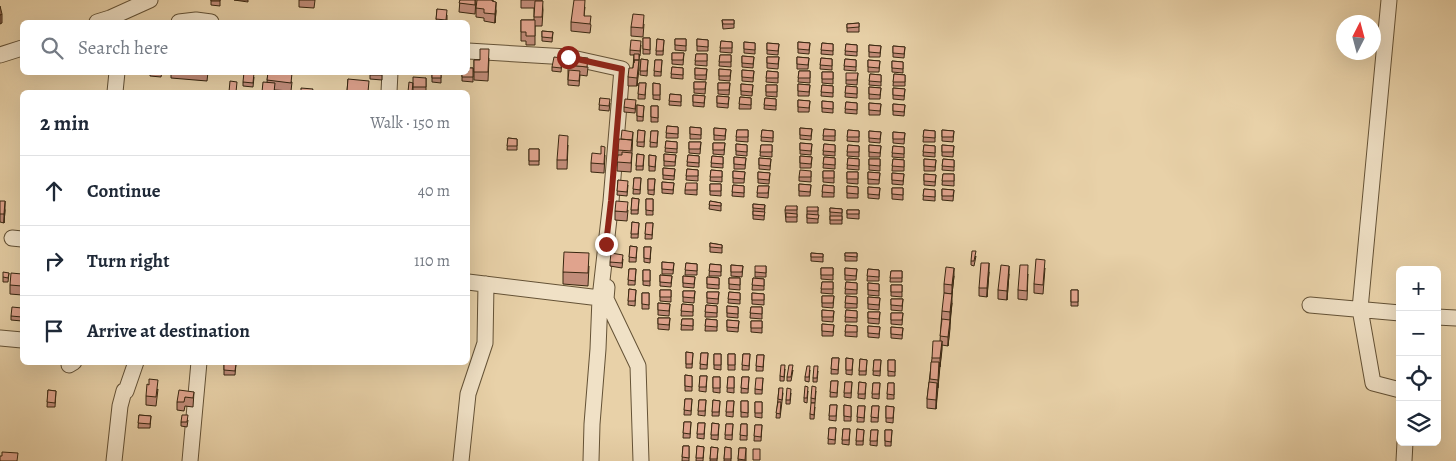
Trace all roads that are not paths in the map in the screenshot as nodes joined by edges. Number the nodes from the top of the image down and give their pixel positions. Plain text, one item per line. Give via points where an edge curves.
1 (150, 0) edge
2 (1389, 0) edge
3 (116, 20) edge
4 (20, 49) edge
5 (470, 51) edge
6 (0, 55) edge
7 (116, 75) edge
8 (390, 75) edge
9 (115, 90) edge
10 (389, 90) edge
11 (611, 201) junction
12 (470, 282) edge
13 (486, 284) junction
14 (600, 298) junction
15 (1310, 304) dead end
16 (1360, 309) junction
17 (1396, 313) edge
18 (1441, 317) edge
19 (1456, 318) edge
20 (0, 338) edge
21 (20, 340) edge
22 (135, 365) edge
23 (199, 365) edge
24 (1396, 389) edge
25 (1404, 446) edge
26 (114, 461) edge
27 (190, 461) edge
28 (461, 461) edge
29 (591, 461) edge
30 (641, 461) edge
31 (1404, 461) edge

1 - 3 street
2 - 16 street
4 - 6 street
5 - 11 street via 568,57 622,69
7 - 9 street
8 - 10 street
11 - 14 street
11 - 30 street via 606,299 638,366
12 - 13 street
13 - 14 street
13 - 28 street via 485,343 468,394
14 - 29 street
15 - 16 street
16 - 17 street
16 - 24 street via 1372,383
18 - 19 street
20 - 21 street
22 - 26 street via 120,406
23 - 27 street
25 - 31 street

